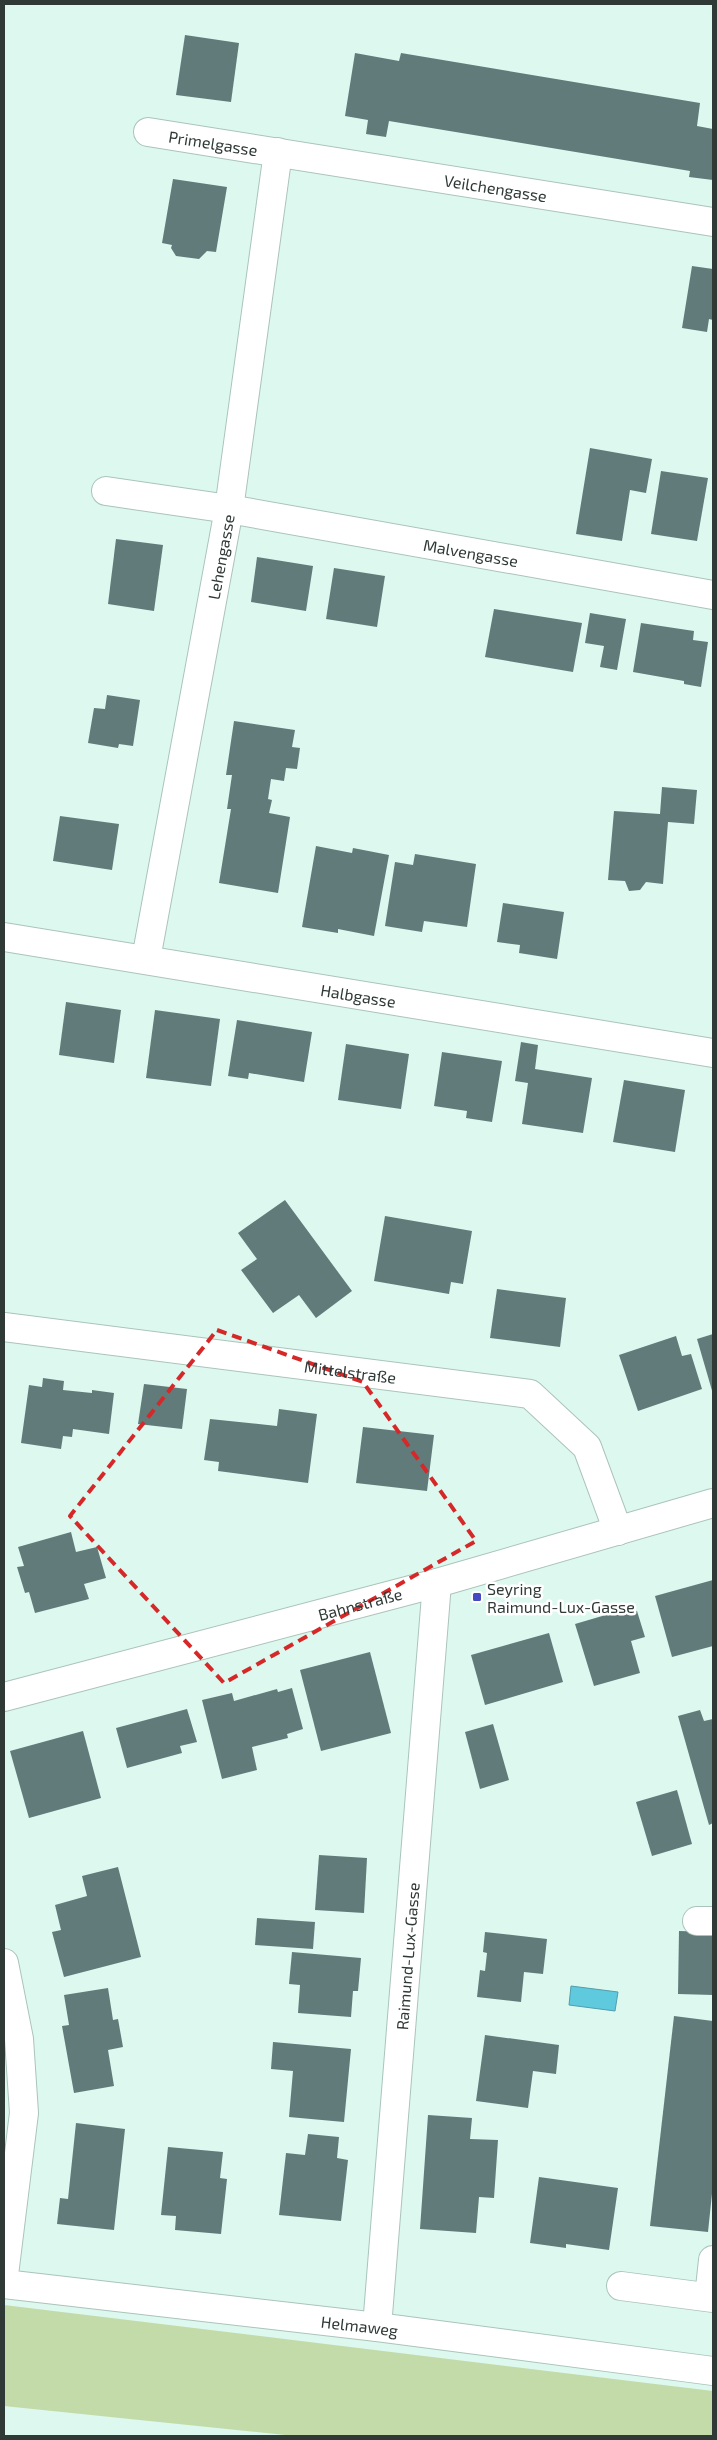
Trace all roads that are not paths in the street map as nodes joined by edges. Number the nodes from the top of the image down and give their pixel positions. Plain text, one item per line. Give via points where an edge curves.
1 (148, 132) dead end
2 (278, 152) junction
3 (713, 222) edge
4 (106, 492) dead end
5 (229, 509) junction
6 (713, 595) edge
7 (4, 936) edge
8 (146, 959) junction
9 (713, 1053) edge
10 (4, 1327) edge
11 (713, 1503) edge
12 (618, 1531) junction
13 (437, 1583) junction
14 (4, 1697) edge
15 (4, 1963) edge
16 (713, 2260) edge
17 (4, 2275) edge
18 (4, 2284) edge
19 (621, 2286) dead end
20 (711, 2298) edge
21 (377, 2327) junction
22 (713, 2371) edge

1 - 2 street, Primelgasse
2 - 3 street, Veilchengasse
2 - 5 street, Lehengasse
4 - 5 street, Malvengasse
5 - 6 street, Malvengasse
5 - 8 street, Lehengasse
7 - 8 street, Halbgasse
8 - 9 street, Halbgasse
10 - 12 street, Mittelstraße via 530,1394 586,1448
11 - 12 street, Bahnstraße
12 - 13 street, Bahnstraße
13 - 14 street, Bahnstraße
13 - 21 street, Raimund-Lux-Gasse
15 - 17 street via 19,2040 24,2113
16 - 20 street
18 - 21 street, Helmaweg
19 - 20 street
21 - 22 street, Helmaweg

